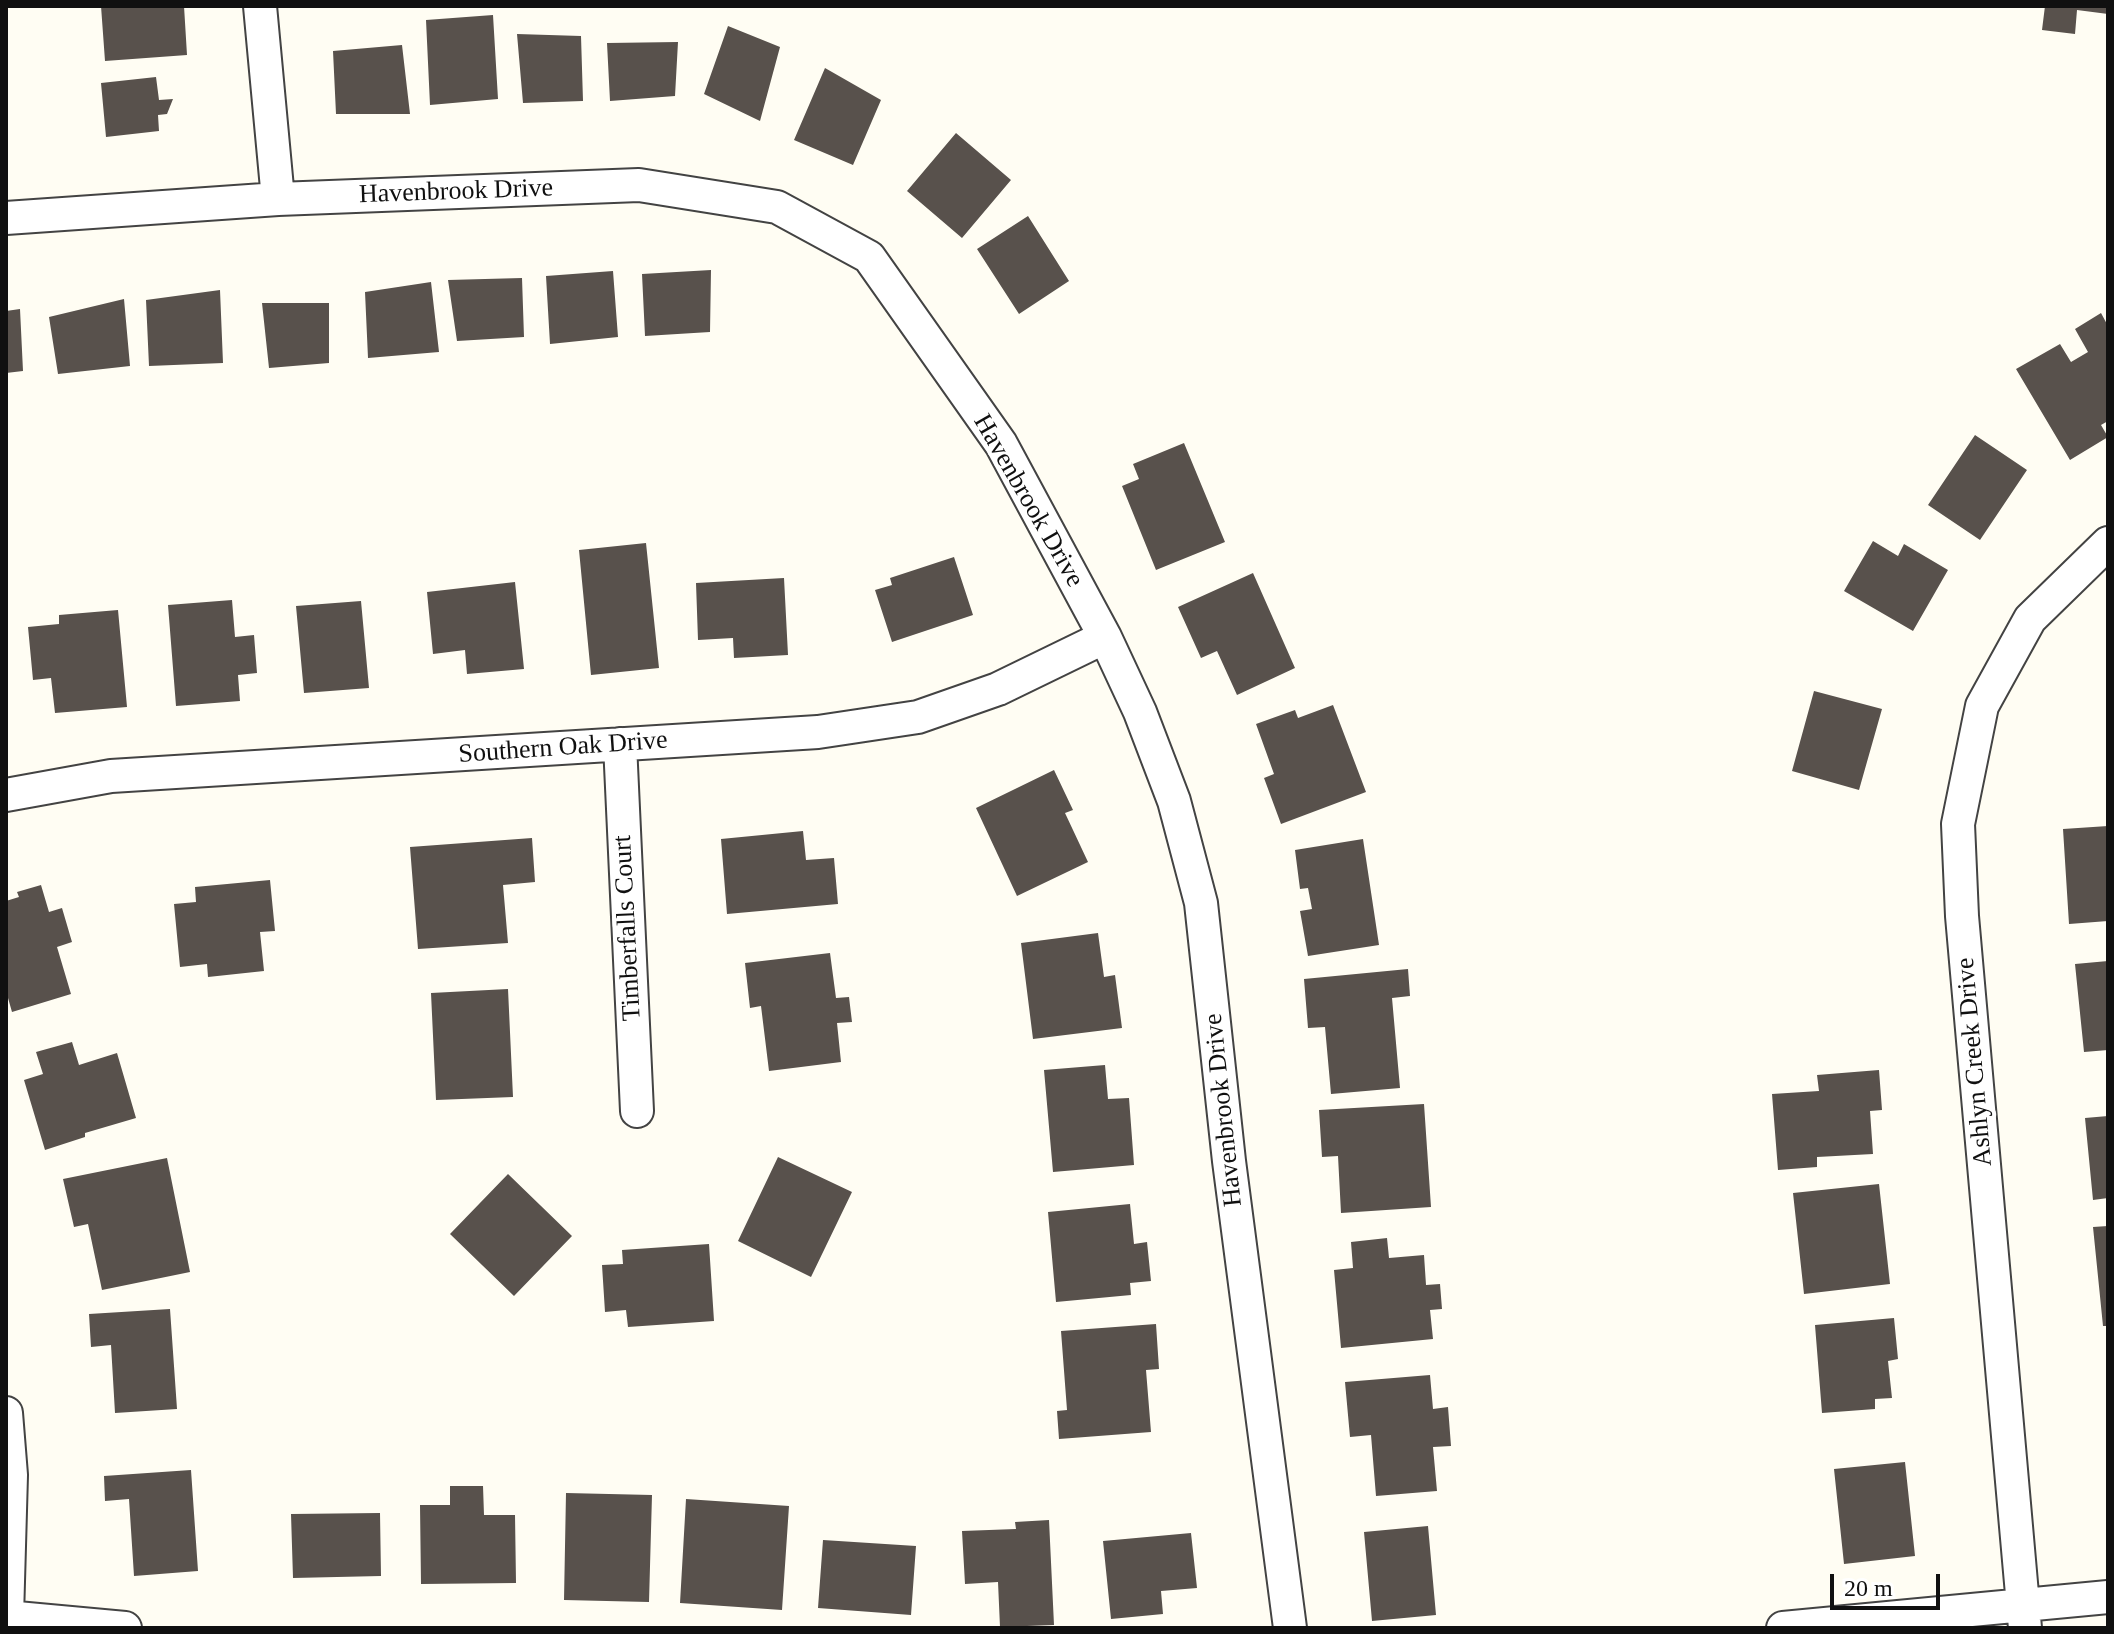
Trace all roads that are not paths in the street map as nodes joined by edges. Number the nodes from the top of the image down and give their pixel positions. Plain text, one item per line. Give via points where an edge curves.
1 (260, 6) edge
2 (278, 199) junction
3 (6, 218) edge
4 (2108, 543) edge
5 (1105, 637) junction
6 (620, 744) junction
7 (6, 795) edge
8 (637, 1111) dead end
9 (6, 1413) edge
10 (2108, 1597) edge
11 (2024, 1616) edge
12 (6, 1617) edge
13 (125, 1628) edge
14 (1290, 1628) edge
15 (1783, 1628) edge

1 - 2 street
2 - 3 street, Havenbrook Drive
2 - 5 street, Havenbrook Drive via 639,185 777,207 869,257 1001,444
4 - 11 street, Ashlyn Creek Drive via 2030,619 1982,706 1958,824
5 - 6 street, Southern Oak Drive via 998,689 918,717 818,732
5 - 14 street, Havenbrook Drive via 1174,801 1201,903 1230,1176
6 - 7 street, Southern Oak Drive via 111,776
6 - 8 street, Timberfalls Court
9 - 12 street via 11,1475
10 - 11 street
11 - 15 street
12 - 13 street

